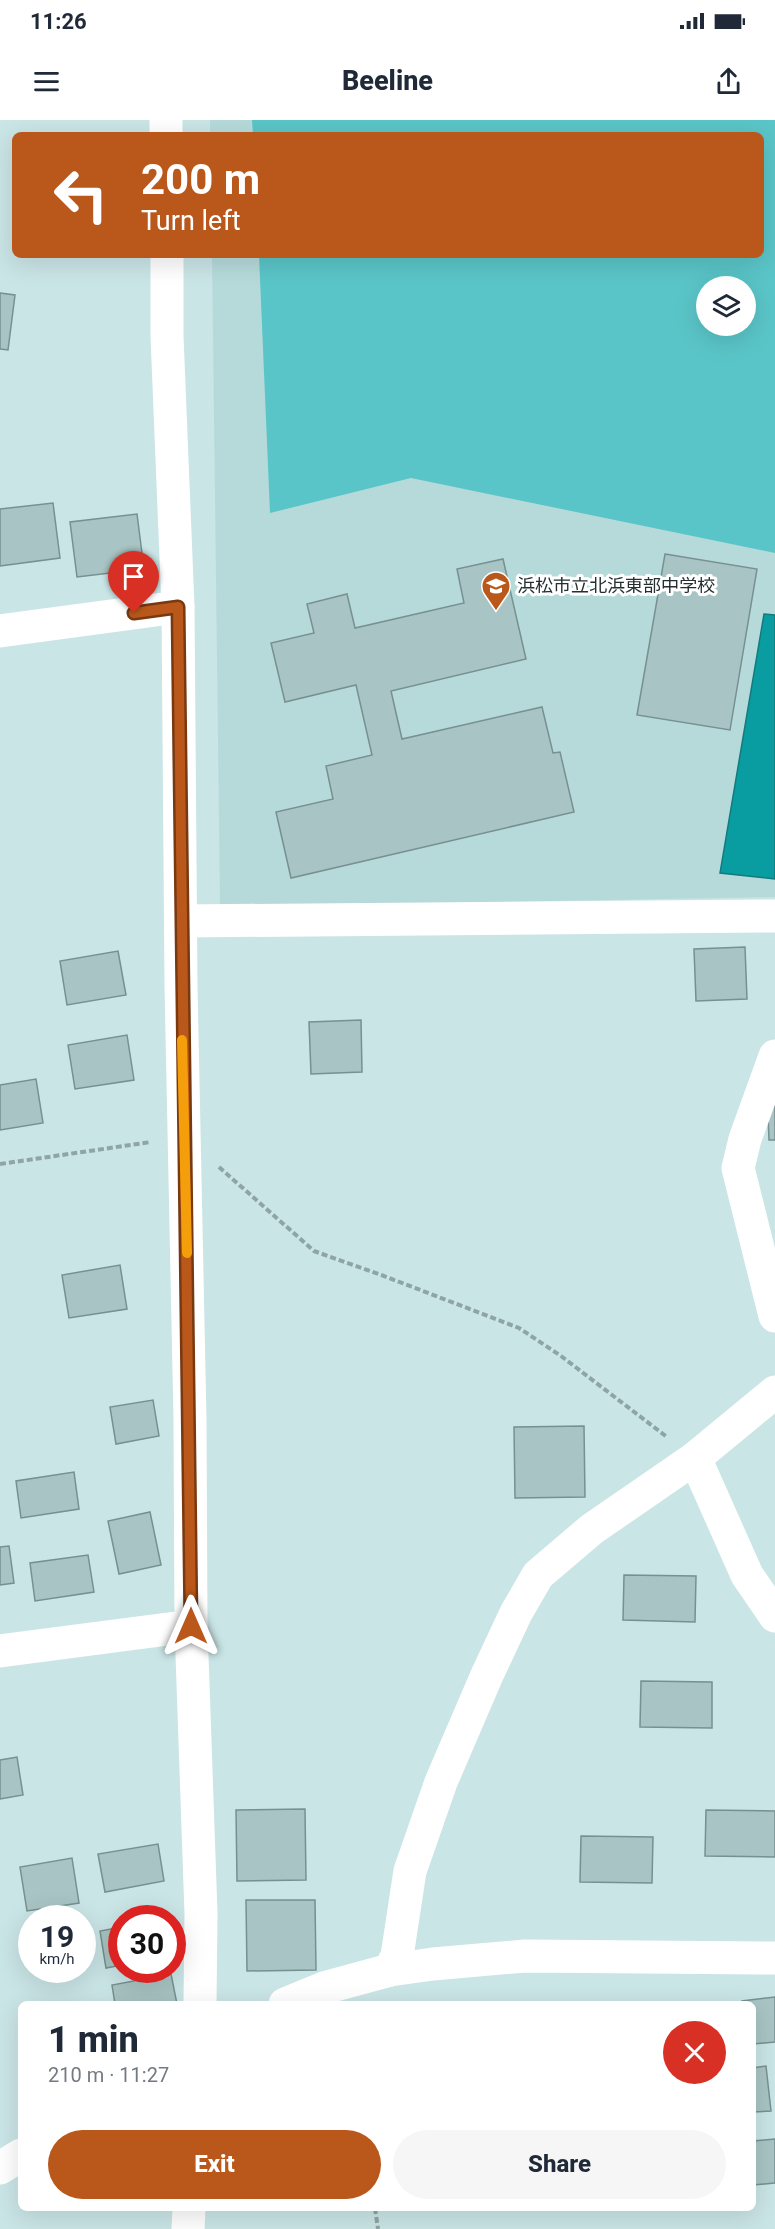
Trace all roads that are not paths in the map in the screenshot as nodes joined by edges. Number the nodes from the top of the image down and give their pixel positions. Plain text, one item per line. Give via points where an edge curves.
1 (166, 258) edge
2 (178, 607) junction
3 (0, 631) edge
4 (775, 916) edge
5 (181, 921) junction
6 (775, 1056) edge
7 (775, 1316) edge
8 (775, 1392) edge
9 (695, 1458) junction
10 (775, 1616) edge
11 (191, 1626) junction
12 (0, 1650) edge
13 (775, 1958) edge
14 (390, 1970) junction
15 (200, 2001) edge
16 (292, 2001) edge
17 (18, 2157) edge
18 (0, 2168) edge
19 (189, 2211) edge
20 (188, 2229) edge

1 - 2 street
2 - 3 street
2 - 5 street
4 - 5 street
5 - 11 street
6 - 7 street via 738,1168
8 - 9 street
9 - 10 street via 747,1575
9 - 14 street via 592,1528 537,1575 487,1675 441,1782 410,1871 396,1956
11 - 12 street
11 - 15 street via 201,1914
13 - 14 street via 525,1956
14 - 16 street
17 - 18 street
19 - 20 street

